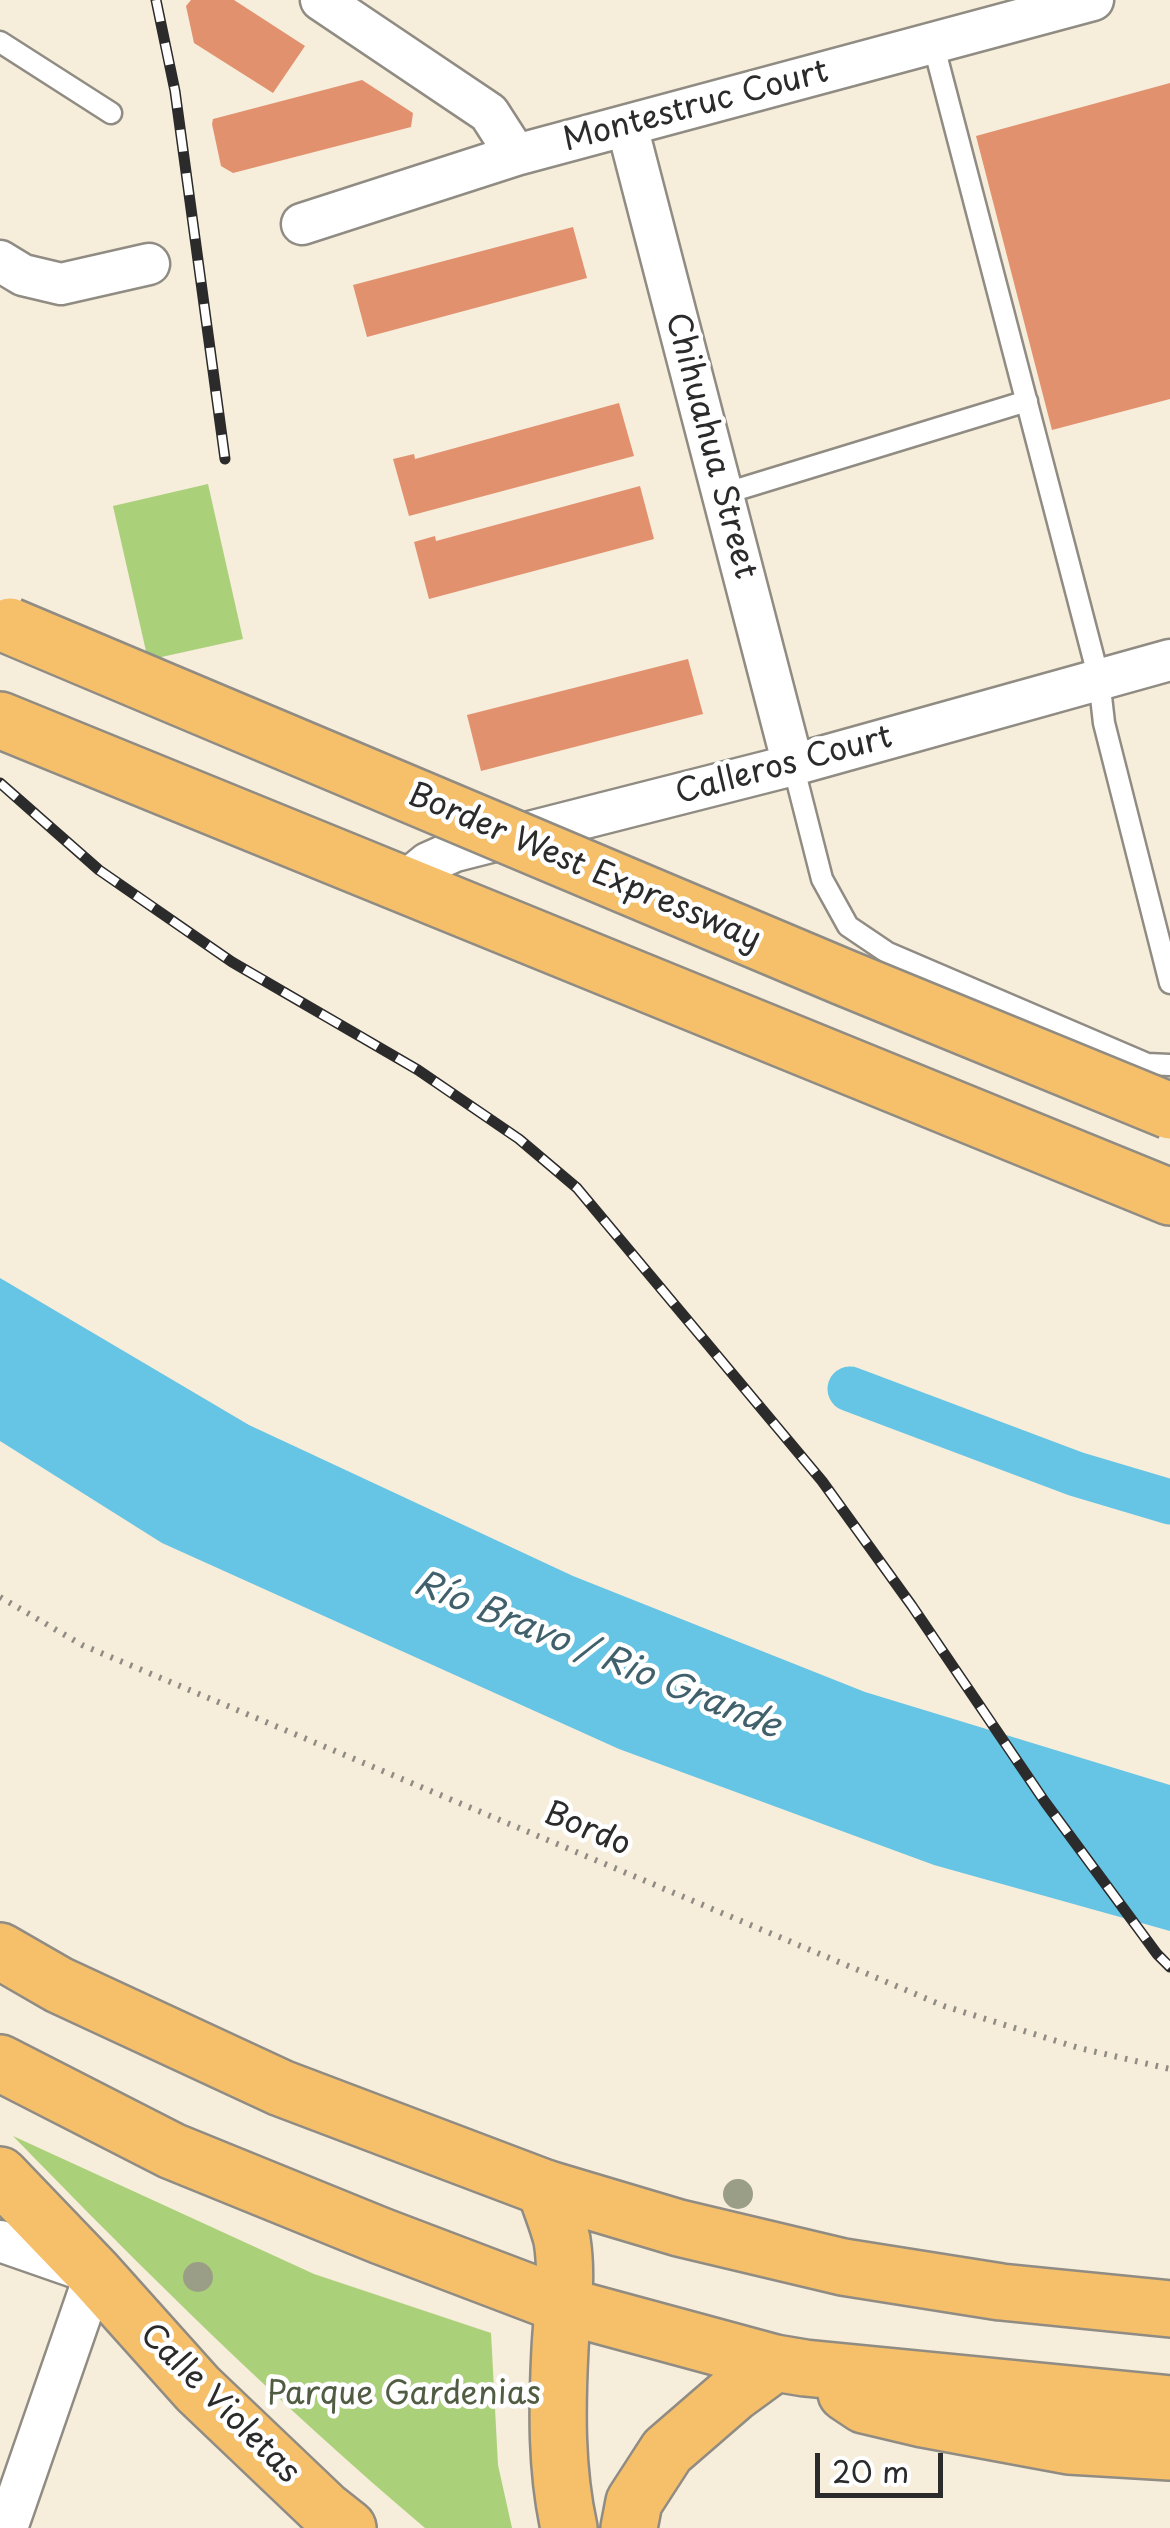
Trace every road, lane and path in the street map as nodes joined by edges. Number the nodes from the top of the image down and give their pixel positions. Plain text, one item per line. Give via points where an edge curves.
1 (320, 0) edge
2 (1093, 0) edge
3 (0, 42) edge
4 (933, 43) junction
5 (111, 112) dead end
6 (626, 126) junction
7 (516, 155) junction
8 (302, 224) dead end
9 (149, 264) dead end
10 (12, 268) edge
11 (1027, 401) junction
12 (723, 494) junction
13 (0, 621) edge
14 (1170, 660) edge
15 (1100, 680) junction
16 (0, 720) edge
17 (794, 765) junction
18 (405, 882) dead end
19 (1170, 984) edge
20 (1170, 1066) edge
21 (1170, 1111) edge
22 (1170, 1197) edge
23 (0, 1597) edge
24 (0, 1951) edge
25 (0, 2063) edge
26 (1170, 2069) edge
27 (0, 2175) edge
28 (545, 2188) junction
29 (0, 2241) edge
30 (95, 2274) junction
31 (565, 2306) junction
32 (1170, 2309) edge
33 (790, 2365) junction
34 (1170, 2404) edge
35 (1170, 2452) edge
36 (330, 2522) edge
37 (7, 2528) edge
38 (569, 2528) edge
39 (629, 2528) edge

1 - 7 street via 489,112
2 - 4 street, Montestruc Court
3 - 5 lane
4 - 6 street, Montestruc Court
4 - 11 lane
6 - 7 street, Montestruc Court
6 - 12 street, Chihuahua Street
7 - 8 street, Montestruc Court
9 - 10 street via 61,284
11 - 12 lane
11 - 15 lane
12 - 17 street, Chihuahua Street
13 - 21 main road, Border West Expressway, bridge
14 - 15 street, Calleros Court
15 - 17 street, Calleros Court
15 - 19 lane via 1104,723
16 - 22 main road
17 - 18 street, Calleros Court via 456,851
17 - 20 lane via 822,879 848,926 888,953 1147,1064
23 - 26 path, Bordo via 82,1645 944,2006
24 - 28 main road via 281,2088
25 - 31 main road via 172,2151
27 - 30 main road, Calle Violetas
28 - 31 main road via 561,2238
28 - 32 main road via 678,2228 843,2266 1002,2292
29 - 30 street, Calle Violetas
30 - 36 main road, Calle Violetas
30 - 37 street
31 - 33 main road
31 - 38 main road via 558,2449
33 - 34 main road
33 - 35 main road via 891,2412 1069,2446
33 - 39 main road via 734,2392 667,2451 634,2502

